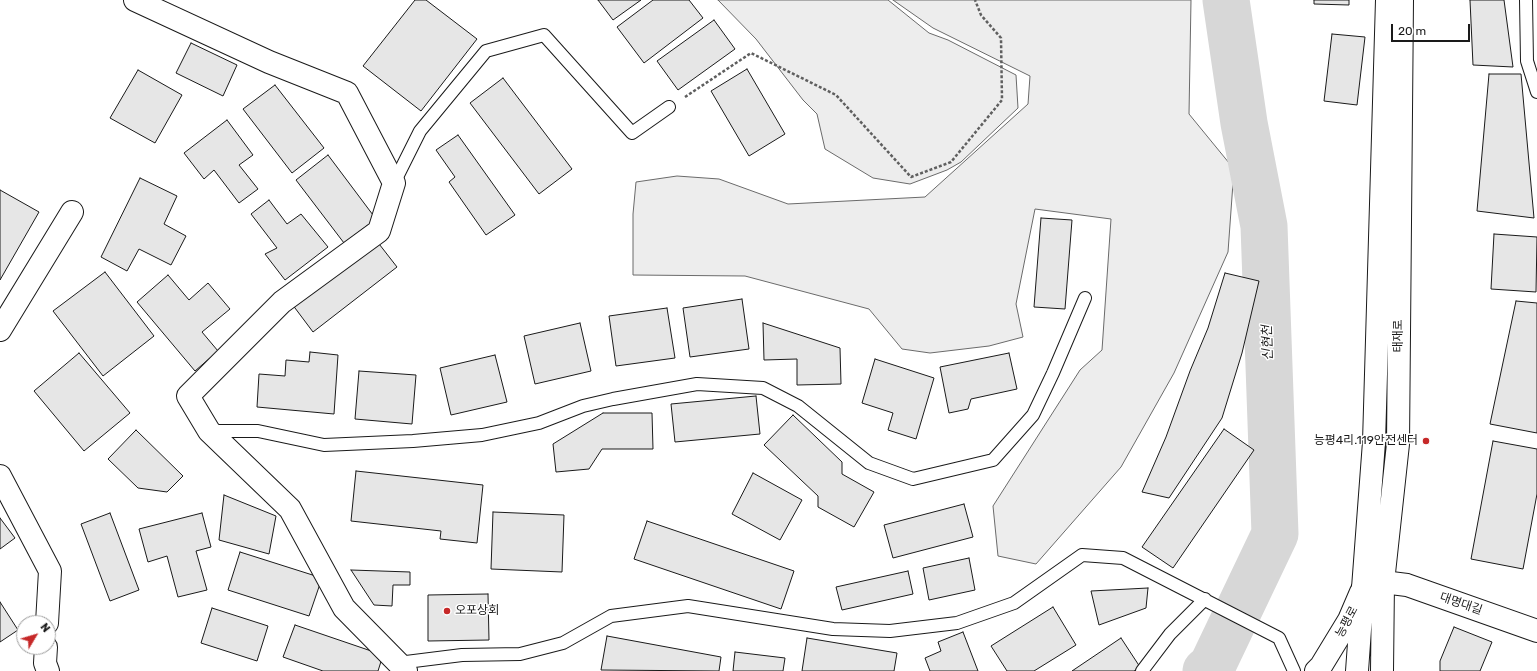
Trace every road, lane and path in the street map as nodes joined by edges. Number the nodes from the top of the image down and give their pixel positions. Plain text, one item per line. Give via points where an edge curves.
1 (975, 0) edge
2 (1387, 0) edge
3 (1402, 0) edge
4 (1526, 0) edge
5 (148, 3) edge
6 (1537, 92) edge
7 (669, 107) joint
8 (394, 183) junction
9 (72, 212) dead end
10 (1085, 298) dead end
11 (0, 330) edge
12 (210, 432) junction
13 (0, 476) edge
14 (1373, 585) junction
15 (1205, 599) junction
16 (47, 615) edge
17 (1537, 631) edge
18 (402, 667) edge
19 (1142, 671) edge
20 (1294, 671) edge
21 (1316, 671) edge
22 (1357, 671) edge
23 (1382, 671) edge

1 - 7 path via 981,15 1001,38 1002,100 951,162 911,177 836,95 751,53
2 - 14 main road, 태재로 via 1374,442
3 - 14 main road, 태재로 via 1398,444
4 - 6 lane via 1526,61
5 - 8 main road via 269,62 347,93
7 - 8 lane via 632,133 544,34 486,51 420,131
8 - 12 main road via 379,231 282,302 188,396
9 - 11 main road
10 - 12 lane via 1034,415 993,460 913,479 869,464 798,406 763,388 697,384 583,406 539,423 482,435 413,441 324,445 258,431
12 - 18 main road via 290,509 344,608
13 - 16 main road via 50,571
14 - 17 main road, 대명대길 via 1407,585
14 - 21 main road, 능평로
14 - 22 main road, 태재로
14 - 23 main road, 태재로
15 - 18 lane via 1123,558 1082,554 1014,603 957,623 890,631 833,629 688,606 611,616 563,643 520,654 462,655
15 - 19 lane via 1170,634
15 - 20 lane via 1279,638

